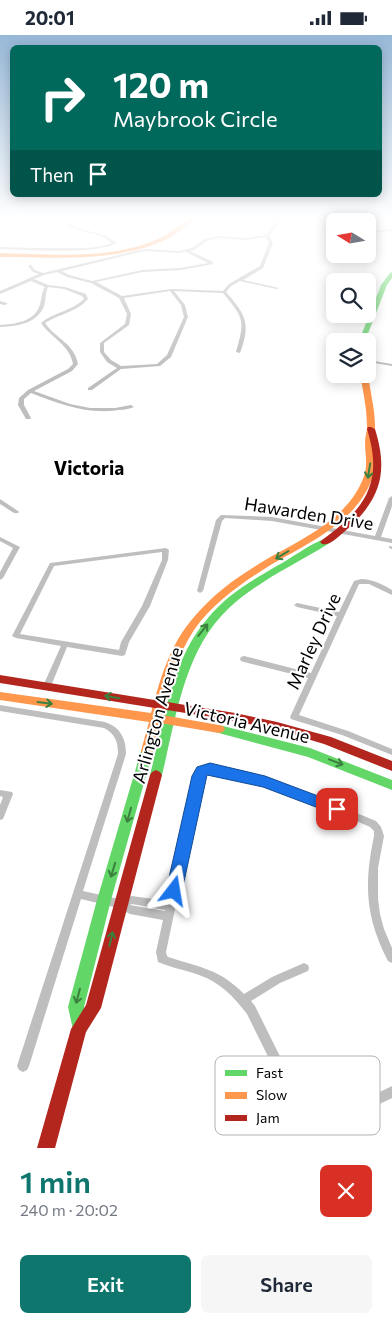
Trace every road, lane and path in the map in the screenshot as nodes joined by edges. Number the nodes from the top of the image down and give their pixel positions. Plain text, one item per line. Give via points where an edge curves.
1 (34, 271) edge
2 (54, 271) edge
3 (59, 271) edge
4 (143, 271) edge
5 (255, 271) edge
6 (43, 274) junction
7 (392, 274) edge
8 (30, 279) junction
9 (239, 280) junction
10 (92, 282) junction
11 (47, 286) junction
12 (277, 288) dead end
13 (171, 290) junction
14 (224, 292) junction
15 (0, 293) edge
16 (121, 297) junction
17 (0, 326) edge
18 (365, 333) edge
19 (238, 352) dead end
20 (376, 362) edge
21 (392, 365) edge
22 (120, 368) junction
23 (365, 383) edge
24 (90, 389) dead end
25 (30, 391) junction
26 (131, 407) dead end
27 (28, 418) dead end
28 (371, 429) junction
29 (392, 498) edge
30 (0, 501) edge
31 (16, 512) dead end
32 (324, 530) junction
33 (340, 531) junction
34 (377, 538) junction
35 (0, 539) edge
36 (392, 541) edge
37 (0, 578) edge
38 (200, 591) dead end
39 (392, 593) edge
40 (297, 605) dead end
41 (341, 615) junction
42 (66, 644) junction
43 (244, 659) dead end
44 (313, 676) junction
45 (0, 679) edge
46 (47, 686) junction
47 (0, 696) edge
48 (160, 705) junction
49 (174, 707) junction
50 (0, 708) edge
51 (156, 718) junction
52 (170, 720) junction
53 (392, 752) edge
54 (392, 766) edge
55 (392, 785) edge
56 (5, 794) edge
57 (0, 816) edge
58 (78, 894) junction
59 (104, 900) junction
60 (120, 903) junction
61 (169, 911) junction
62 (392, 958) edge
63 (304, 968) dead end
64 (243, 999) junction
65 (79, 1029) junction
66 (274, 1056) edge
67 (23, 1066) dead end
68 (392, 1092) edge
69 (380, 1098) edge
70 (46, 1148) edge

1 - 6 street
2 - 6 street
3 - 10 street
4 - 10 street
5 - 9 street
6 - 8 street
7 - 18 main road via 384,285
8 - 11 street
8 - 15 street
9 - 12 street
9 - 14 street
10 - 16 street
11 - 17 street via 37,314 22,324
11 - 25 street via 75,291 86,299 82,305 43,323 76,356 76,364 70,371
13 - 14 street
13 - 16 street
13 - 22 street via 183,305 186,317 169,355 158,365
14 - 19 street via 243,314 245,328
16 - 22 street via 129,315 127,325 102,343 102,352
20 - 21 street
22 - 24 street
23 - 28 main road, Arlington Avenue
25 - 26 street via 87,411
25 - 27 street via 21,399
28 -> 32 main road, Arlington Avenue via 368,437 370,468 364,492 351,509
28 - 33 main road, Arlington Avenue via 376,437 380,483 361,514
29 - 34 street
30 - 31 street
32 - 33 street, Hawarden Drive
32 - 38 street, Hawarden Drive via 268,519 221,517
32 -> 48 main road, Arlington Avenue via 220,595 200,615 177,649
33 - 34 street, Hawarden Drive
49 -> 33 main road, Arlington Avenue via 190,652 212,618 227,604
34 - 36 street, Hawarden Drive
35 - 37 street via 17,547
39 - 41 street, Marley Drive via 362,580 356,583
40 - 41 street
41 - 44 street, Marley Drive
42 - 42 street via 122,653 146,606 166,550 51,565 16,636
42 - 46 street
43 - 44 street
44 - 53 street, Marley Drive via 294,717
45 - 46 main road, Victoria Avenue
48 -> 46 main road, Victoria Avenue
47 -> 51 main road, Victoria Avenue
48 - 49 main road, Victoria Avenue
48 - 51 main road, Arlington Avenue
49 - 52 main road, Arlington Avenue
49 - 54 main road, Victoria Avenue via 235,717 308,735
50 - 58 street via 97,723 117,732 123,743
51 - 52 main road, Victoria Avenue
51 -> 59 main road, Arlington Avenue
52 -> 55 main road, Victoria Avenue via 298,749
52 - 60 main road, Arlington Avenue
56 - 57 street
58 - 59 street
58 - 67 street
59 - 60 street
59 -> 65 main road, Arlington Avenue via 76,1007
60 - 61 street via 130,910
65 -> 60 main road, Arlington Avenue via 93,1008
61 - 62 street via 199,776 202,771 210,769 300,793 373,824 379,836 371,878 372,902 378,929
61 - 64 street via 162,959 218,977
63 - 64 street
64 - 66 street
65 - 70 main road, Arlington Avenue
68 - 69 street

